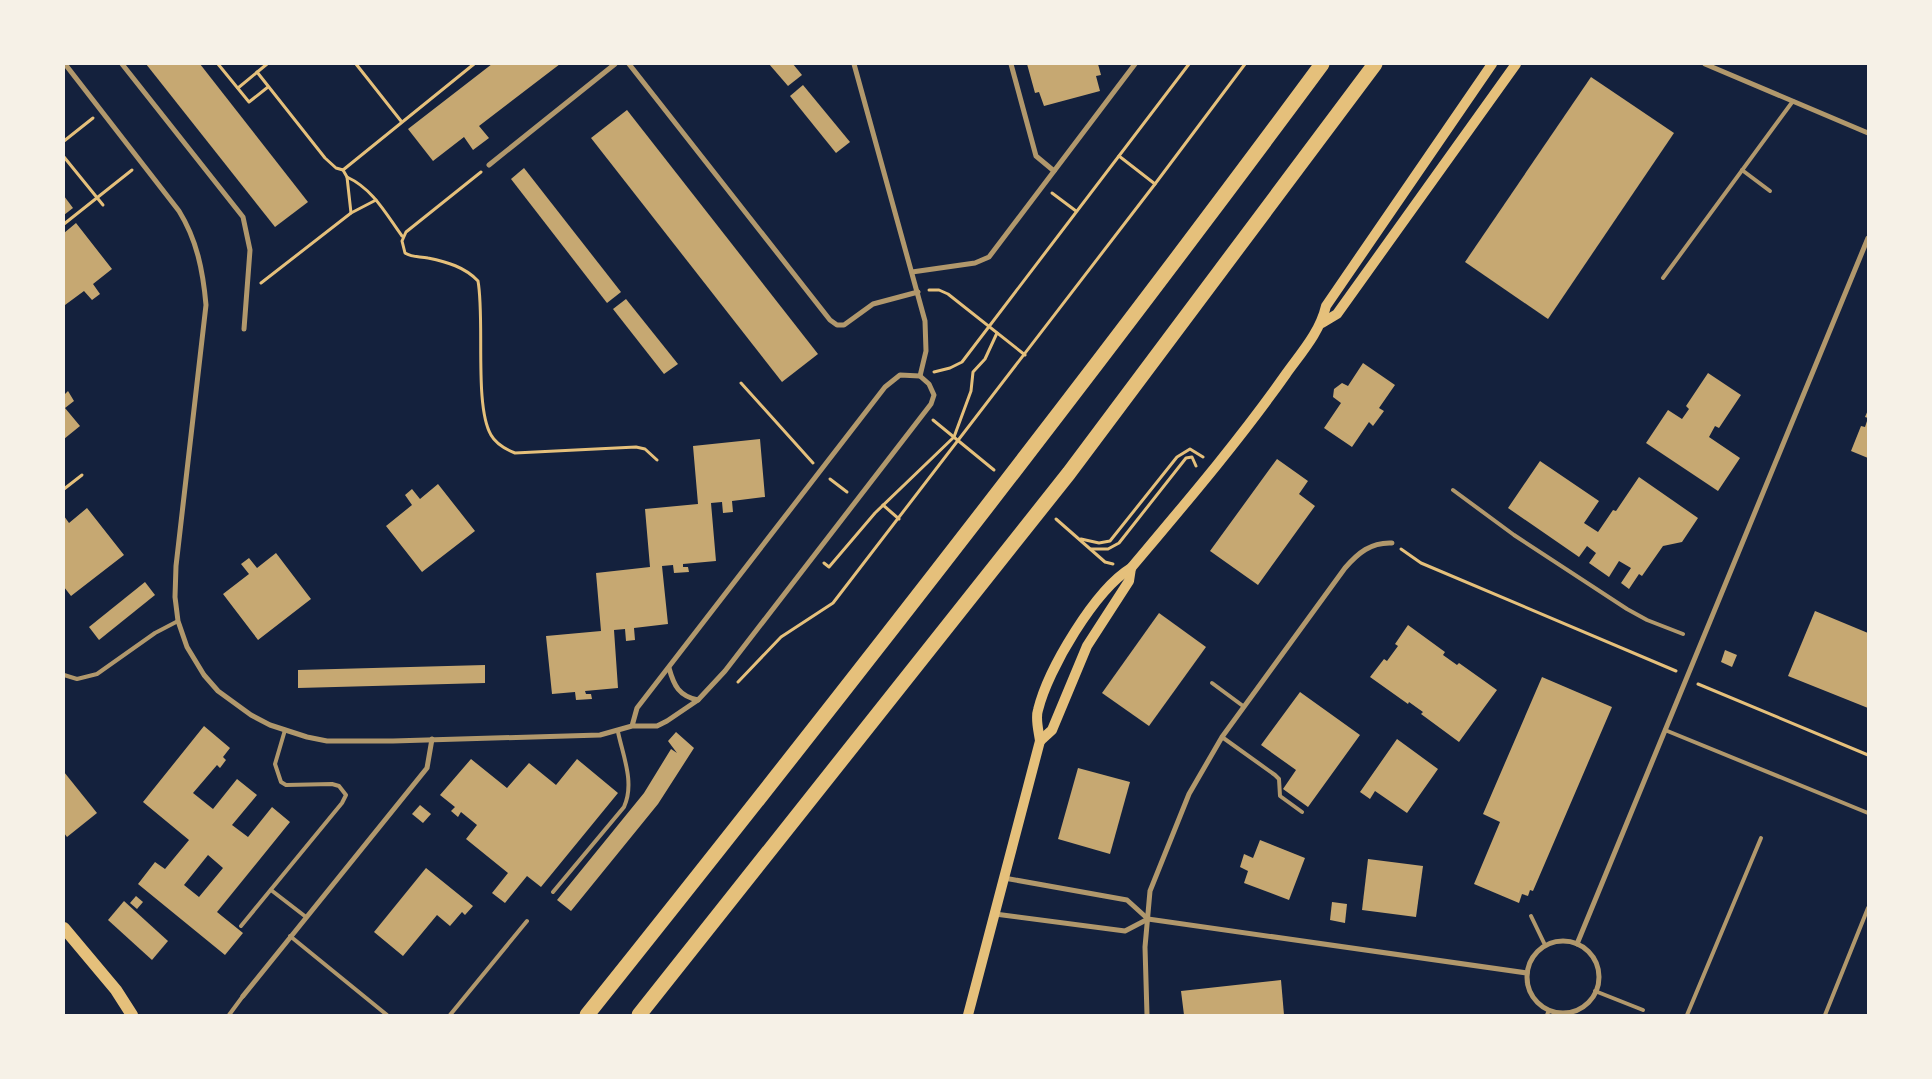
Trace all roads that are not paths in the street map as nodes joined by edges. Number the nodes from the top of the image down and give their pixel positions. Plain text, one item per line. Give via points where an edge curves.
1 (65, 64) edge
2 (122, 64) edge
3 (615, 64) edge
4 (628, 64) edge
5 (854, 64) edge
6 (1011, 64) edge
7 (1135, 64) edge
8 (1322, 64) edge
9 (1375, 64) edge
10 (1492, 64) edge
11 (1516, 64) edge
12 (1705, 64) edge
13 (1793, 101) junction
14 (1868, 133) edge
15 (489, 165) road end
16 (1742, 170) junction
17 (1054, 171) junction
18 (1770, 192) dead end
19 (1868, 238) edge
20 (912, 272) junction
21 (1663, 278) dead end
22 (918, 292) junction
23 (1322, 323) junction
24 (244, 329) dead end
25 (920, 376) junction
26 (1453, 490) dead end
27 (1392, 543) road end
28 (1131, 568) junction
29 (178, 621) junction
30 (1683, 634) dead end
31 (669, 668) junction
32 (64, 675) edge
33 (1212, 683) dead end
34 (698, 700) junction
35 (1243, 706) junction
36 (632, 726) junction
37 (285, 730) junction
38 (1665, 730) junction
39 (618, 732) junction
40 (1222, 737) junction
41 (432, 740) junction
42 (1040, 741) junction
43 (1302, 812) dead end
44 (1868, 813) edge
45 (1760, 838) dead end
46 (1004, 878) junction
47 (271, 890) junction
48 (553, 892) dead end
49 (1868, 908) edge
50 (995, 914) junction
51 (1531, 916) dead end
52 (306, 917) junction
53 (1148, 919) junction
54 (527, 921) dead end
55 (241, 926) dead end
56 (64, 928) edge
57 (290, 936) junction
58 (1576, 944) junction
59 (1546, 945) junction
60 (1527, 973) junction
61 (1595, 991) junction
62 (243, 996) joint
63 (1643, 1010) dead end
64 (1548, 1013) edge
65 (132, 1015) edge
66 (229, 1015) edge
67 (387, 1015) edge
68 (450, 1015) edge
69 (587, 1015) edge
70 (640, 1015) edge
71 (968, 1015) edge
72 (1147, 1015) edge
73 (1687, 1015) edge
74 (1824, 1015) edge

1 - 29 street via 187,224 204,274 206,304 176,566
2 - 24 street via 243,217 250,250
3 - 15 street
4 - 22 street via 830,320 844,325 873,304
5 - 20 street
6 - 17 street via 1036,156
7 - 17 street
8 - 69 highway via 1034,446
9 - 70 highway via 1069,472
10 - 23 main road via 1326,306
11 - 23 main road via 1337,314
12 - 13 street
13 - 14 street
13 - 16 lane
16 - 18 lane
16 - 21 lane
17 - 20 street via 985,260
19 - 38 street
20 - 22 street
22 - 25 street via 926,337
23 - 28 main road via 1216,466
25 - 31 street via 900,376 893,380
25 - 34 street via 933,391 931,404 725,671
26 - 30 lane via 1514,535 1627,609
27 - 35 street via 1383,542 1356,555
28 - 42 main road via 1129,581 1087,646 1052,730
28 - 42 main road via 1116,577 1092,608 1057,664 1037,712
29 - 32 lane via 154,633 87,678
29 - 37 street via 195,660 218,690 251,715
31 - 34 street via 677,690
31 - 36 street via 637,708
33 - 35 lane
34 - 36 street via 656,726
35 - 40 street
36 - 39 street
37 - 41 street via 327,741
37 - 47 lane via 275,764 281,782 286,785 332,784 343,789 346,795
38 - 44 lane
38 - 58 street
39 - 41 street
39 - 48 lane via 630,794 624,807
40 - 43 lane via 1275,775 1280,796
40 - 53 street via 1189,794 1152,882
41 - 52 street via 427,768
42 - 46 main road
45 - 73 lane
46 - 50 main road
46 - 53 street via 1127,900
47 - 52 lane
47 - 55 lane
49 - 74 lane
50 - 53 street via 1125,931
50 - 71 main road
51 - 59 lane
52 - 57 street
53 - 60 street
53 - 72 street via 1145,947
54 - 68 lane
56 - 65 main road via 116,990
57 - 62 street
57 - 67 lane
58 - 59 street via 1566,941
58 - 61 street via 1592,955 1596,964 1598,982
59 - 60 street via 1533,957
60 - 64 street via 1532,996
61 - 63 lane
61 - 64 street via 1584,1006 1576,1010
62 - 66 lane

